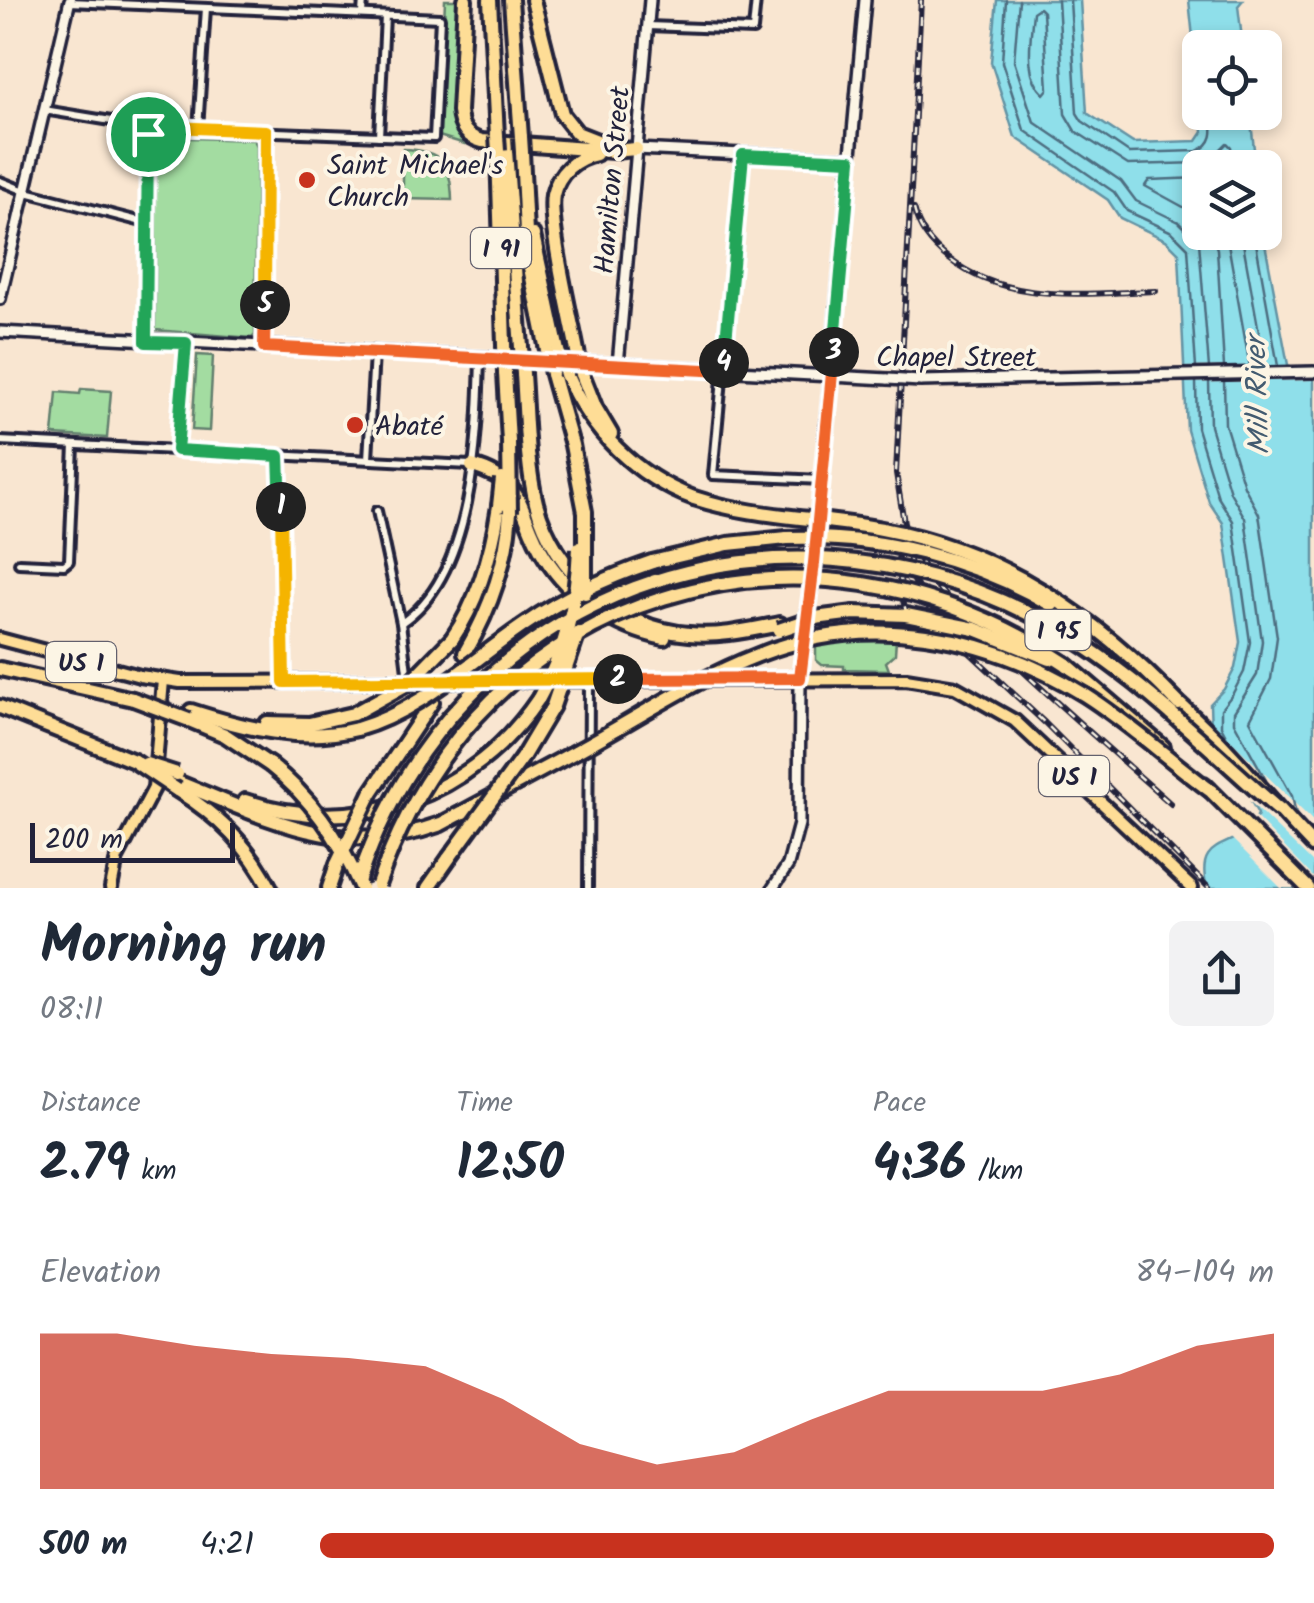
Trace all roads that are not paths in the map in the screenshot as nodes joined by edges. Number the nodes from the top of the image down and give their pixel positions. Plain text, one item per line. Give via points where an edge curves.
1 (362, 0) edge
2 (465, 0) edge
3 (490, 0) edge
4 (511, 0) edge
5 (533, 0) edge
6 (650, 0) edge
7 (756, 0) edge
8 (865, 0) edge
9 (70, 1) edge
10 (206, 8) junction
11 (362, 14) junction
12 (385, 16) junction
13 (648, 26) junction
14 (44, 110) junction
15 (148, 126) junction
16 (198, 129) junction
17 (266, 131) junction
18 (379, 136) junction
19 (502, 144) junction
20 (636, 149) junction
21 (614, 151) junction
22 (743, 155) junction
23 (855, 160) junction
24 (0, 181) edge
25 (25, 192) junction
26 (146, 223) junction
27 (0, 299) edge
28 (0, 332) edge
29 (146, 342) junction
30 (186, 343) junction
31 (264, 347) junction
32 (374, 352) junction
33 (480, 358) junction
34 (618, 365) junction
35 (724, 371) junction
36 (1314, 372) edge
37 (559, 374) junction
38 (832, 376) junction
39 (0, 441) edge
40 (74, 445) junction
41 (177, 450) junction
42 (279, 456) junction
43 (368, 459) junction
44 (472, 466) junction
45 (650, 476) junction
46 (822, 480) junction
47 (505, 509) junction
48 (376, 511) dead end
49 (581, 512) junction
50 (18, 563) dead end
51 (401, 623) junction
52 (779, 627) junction
53 (0, 640) edge
54 (1066, 664) junction
55 (0, 669) edge
56 (800, 678) junction
57 (163, 680) junction
58 (589, 680) junction
59 (408, 681) junction
60 (284, 682) junction
61 (1180, 704) junction
62 (0, 707) edge
63 (190, 715) junction
64 (177, 782) junction
65 (1212, 792) junction
66 (1279, 810) junction
67 (1314, 846) edge
68 (359, 885) edge
69 (378, 886) edge
70 (112, 888) edge
71 (270, 888) edge
72 (329, 888) edge
73 (428, 888) edge
74 (588, 888) edge
75 (773, 888) edge
76 (1192, 888) edge
77 (1308, 888) edge

1 - 11 street
2 - 21 highway via 458,111 466,133 482,141
3 - 19 highway
4 - 37 highway, I 91, bridge via 525,203
5 - 20 highway via 566,123 592,141
6 - 13 main road, Hamilton Street
7 - 13 street via 753,30
8 - 23 main road
9 - 10 street
9 - 14 main road
10 - 11 street
10 - 16 street
11 - 12 street
12 - 18 street
12 - 18 street via 440,18 434,138
13 - 20 main road, Hamilton Street
14 - 15 street
14 - 25 main road
15 - 16 street
15 - 26 street
16 - 17 street
17 - 18 street
17 - 31 street
19 - 47 highway, I 91, bridge
19 - 52 highway, bridge via 536,501 548,537 578,580 624,614 677,633
20 - 21 highway
20 - 22 main road
20 - 34 main road, Hamilton Street
21 - 45 highway, bridge via 575,162 561,177 554,216 582,374 608,428
22 - 23 main road
22 - 35 street
23 - 38 main road
24 - 25 street
25 - 26 street
25 - 27 main road
26 - 29 street
28 - 29 main road, Chapel Street
29 - 30 main road, Chapel Street
30 - 31 main road, Chapel Street
30 - 41 street
31 - 32 main road, Chapel Street
32 - 33 main road, Chapel Street
32 - 43 street
33 - 34 main road, Chapel Street
33 - 44 street
34 - 35 main road, Chapel Street
35 - 38 main road, Chapel Street
35 - 46 street via 714,475
36 - 38 main road, Chapel Street, bridge
37 - 45 highway via 596,426
37 - 49 highway
38 - 46 main road
39 - 40 street
40 - 41 street
40 - 50 street via 69,560
41 - 42 street
42 - 43 street
42 - 60 street
43 - 44 street
44 - 51 street via 467,509 445,571
44 - 52 highway via 506,480 552,567 618,622 690,642
45 - 61 highway, bridge via 694,498 740,510 894,531 989,562 1086,618
46 - 56 main road
47 - 63 highway, bridge via 465,619 409,684 353,714 322,722
47 - 72 highway, bridge via 503,561 465,654 371,793
48 - 51 street
49 - 64 highway, bridge via 573,612 558,660 508,738 473,769 434,791 375,810 330,815 285,811
49 - 73 highway, bridge via 587,562 582,616 553,706
51 - 59 street
52 - 54 highway, bridge via 879,613 933,619
53 - 57 main road, US 1
54 - 65 highway, I 95, bridge
54 - 69 highway, I 95, bridge via 968,611 861,582 761,579 664,598 562,645 483,709 421,790
55 - 63 highway, bridge
56 - 58 main road, US 1
56 - 75 main road via 799,824
56 - 76 main road, US 1 via 918,680 972,694 1024,728
57 - 60 main road, US 1
57 - 70 main road via 154,788 118,858
58 - 59 main road, US 1
58 - 74 street
59 - 60 main road, US 1
61 - 63 highway, bridge via 1072,617 1002,579 903,547 801,538 698,550 602,581 548,609 404,709 357,728 284,734
61 - 66 highway, bridge
62 - 64 highway, bridge
63 - 68 highway, bridge via 270,764 298,790 324,820
64 - 65 highway, bridge via 300,830 371,839 416,832 759,654 836,635 902,633 976,645 1040,670 1098,704
64 - 71 highway via 229,830
65 - 77 highway, I 95
66 - 67 highway, I 95
66 - 68 highway, I 95, bridge via 1142,686 1037,618 897,568 774,558 649,582 580,612 516,653 460,704 413,763 377,830

